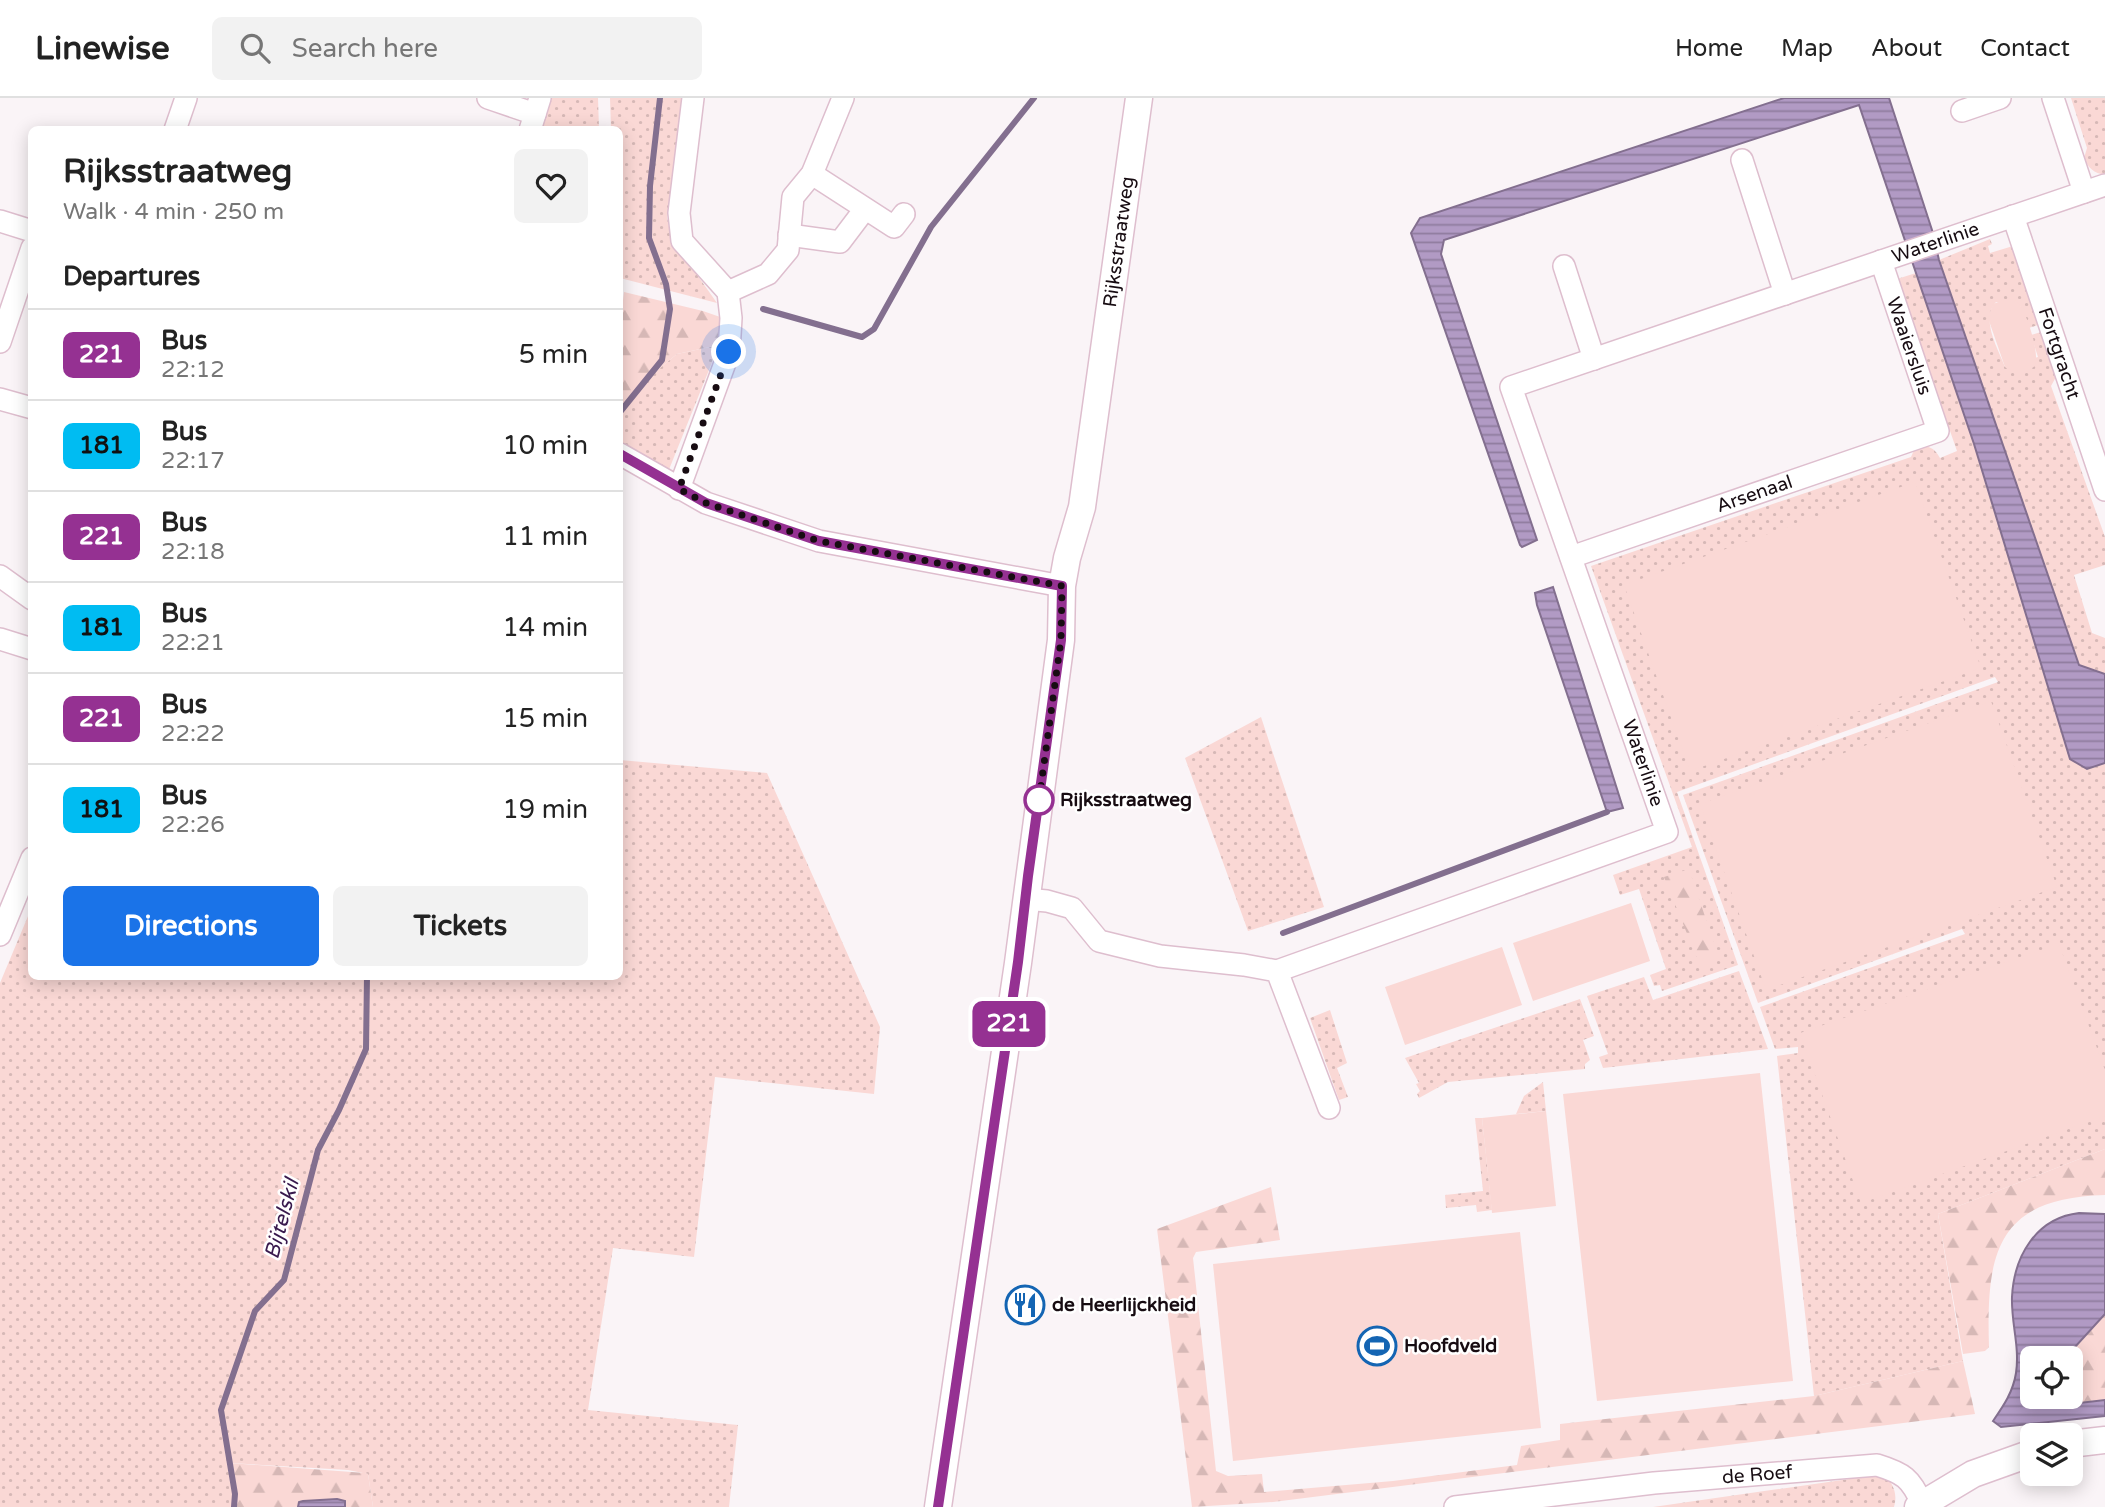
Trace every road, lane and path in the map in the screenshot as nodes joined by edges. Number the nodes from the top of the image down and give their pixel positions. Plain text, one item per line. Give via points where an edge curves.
1 (186, 98) edge
2 (488, 98) edge
3 (693, 98) edge
4 (843, 98) edge
5 (1139, 98) edge
6 (2000, 98) edge
7 (2053, 98) edge
8 (1962, 111) dead end
9 (535, 114) edge
10 (176, 126) edge
11 (1742, 160) dead end
12 (811, 174) junction
13 (2105, 184) edge
14 (2084, 192) junction
15 (865, 209) junction
16 (904, 214) dead end
17 (2013, 216) junction
18 (0, 221) edge
19 (28, 230) edge
20 (789, 234) junction
21 (1891, 258) junction
22 (28, 260) edge
23 (1564, 266) dead end
24 (728, 292) junction
25 (1785, 294) junction
26 (0, 342) edge
27 (1594, 359) junction
28 (0, 399) edge
29 (28, 407) edge
30 (1938, 430) joint
31 (623, 456) edge
32 (679, 489) junction
33 (2105, 490) edge
34 (1571, 557) junction
35 (0, 576) edge
36 (1062, 586) junction
37 (28, 596) edge
38 (0, 639) edge
39 (28, 648) edge
40 (28, 868) edge
41 (1025, 899) junction
42 (0, 935) edge
43 (1277, 971) junction
44 (1329, 1108) dead end
45 (2105, 1440) edge
46 (2083, 1443) edge
47 (2020, 1457) edge
48 (1920, 1505) edge
49 (938, 1507) edge
50 (1455, 1507) edge

1 - 10 street
2 - 9 street
3 - 24 street via 679,213 682,241
4 - 12 street
5 - 36 street, Rijksstraatweg via 1082,507
6 - 8 street
7 - 14 street
11 - 25 street
12 - 15 street
12 - 20 street via 793,197
13 - 14 street, Waterlinie
14 - 17 street, Waterlinie
15 - 16 street via 894,228
15 - 20 street via 840,242
17 - 21 street, Waterlinie
17 - 33 street, Fortgracht
18 - 19 street
20 - 24 street via 789,250 768,274
21 - 25 street, Waterlinie
21 - 30 street, Waaiersluis
22 - 26 street
23 - 27 street
24 - 32 street via 729,352
25 - 27 street, Waterlinie
27 - 34 street, Waterlinie via 1511,387
28 - 29 street
30 - 34 street, Arsenaal
31 - 32 street
32 - 36 street via 706,503 819,541
34 - 43 street, Waterlinie via 1667,832
35 - 37 street
36 - 41 street, Rijksstraatweg via 1061,640
38 - 39 street
40 - 42 street
41 - 43 street, Waterlinie via 1072,908 1099,941 1160,956
41 - 49 street, Rijksstraatweg
43 - 44 street
45 - 46 street
47 - 48 street, de Roef via 1973,1474
48 - 50 street, de Roef via 1914,1485 1898,1472 1877,1465 1654,1483

